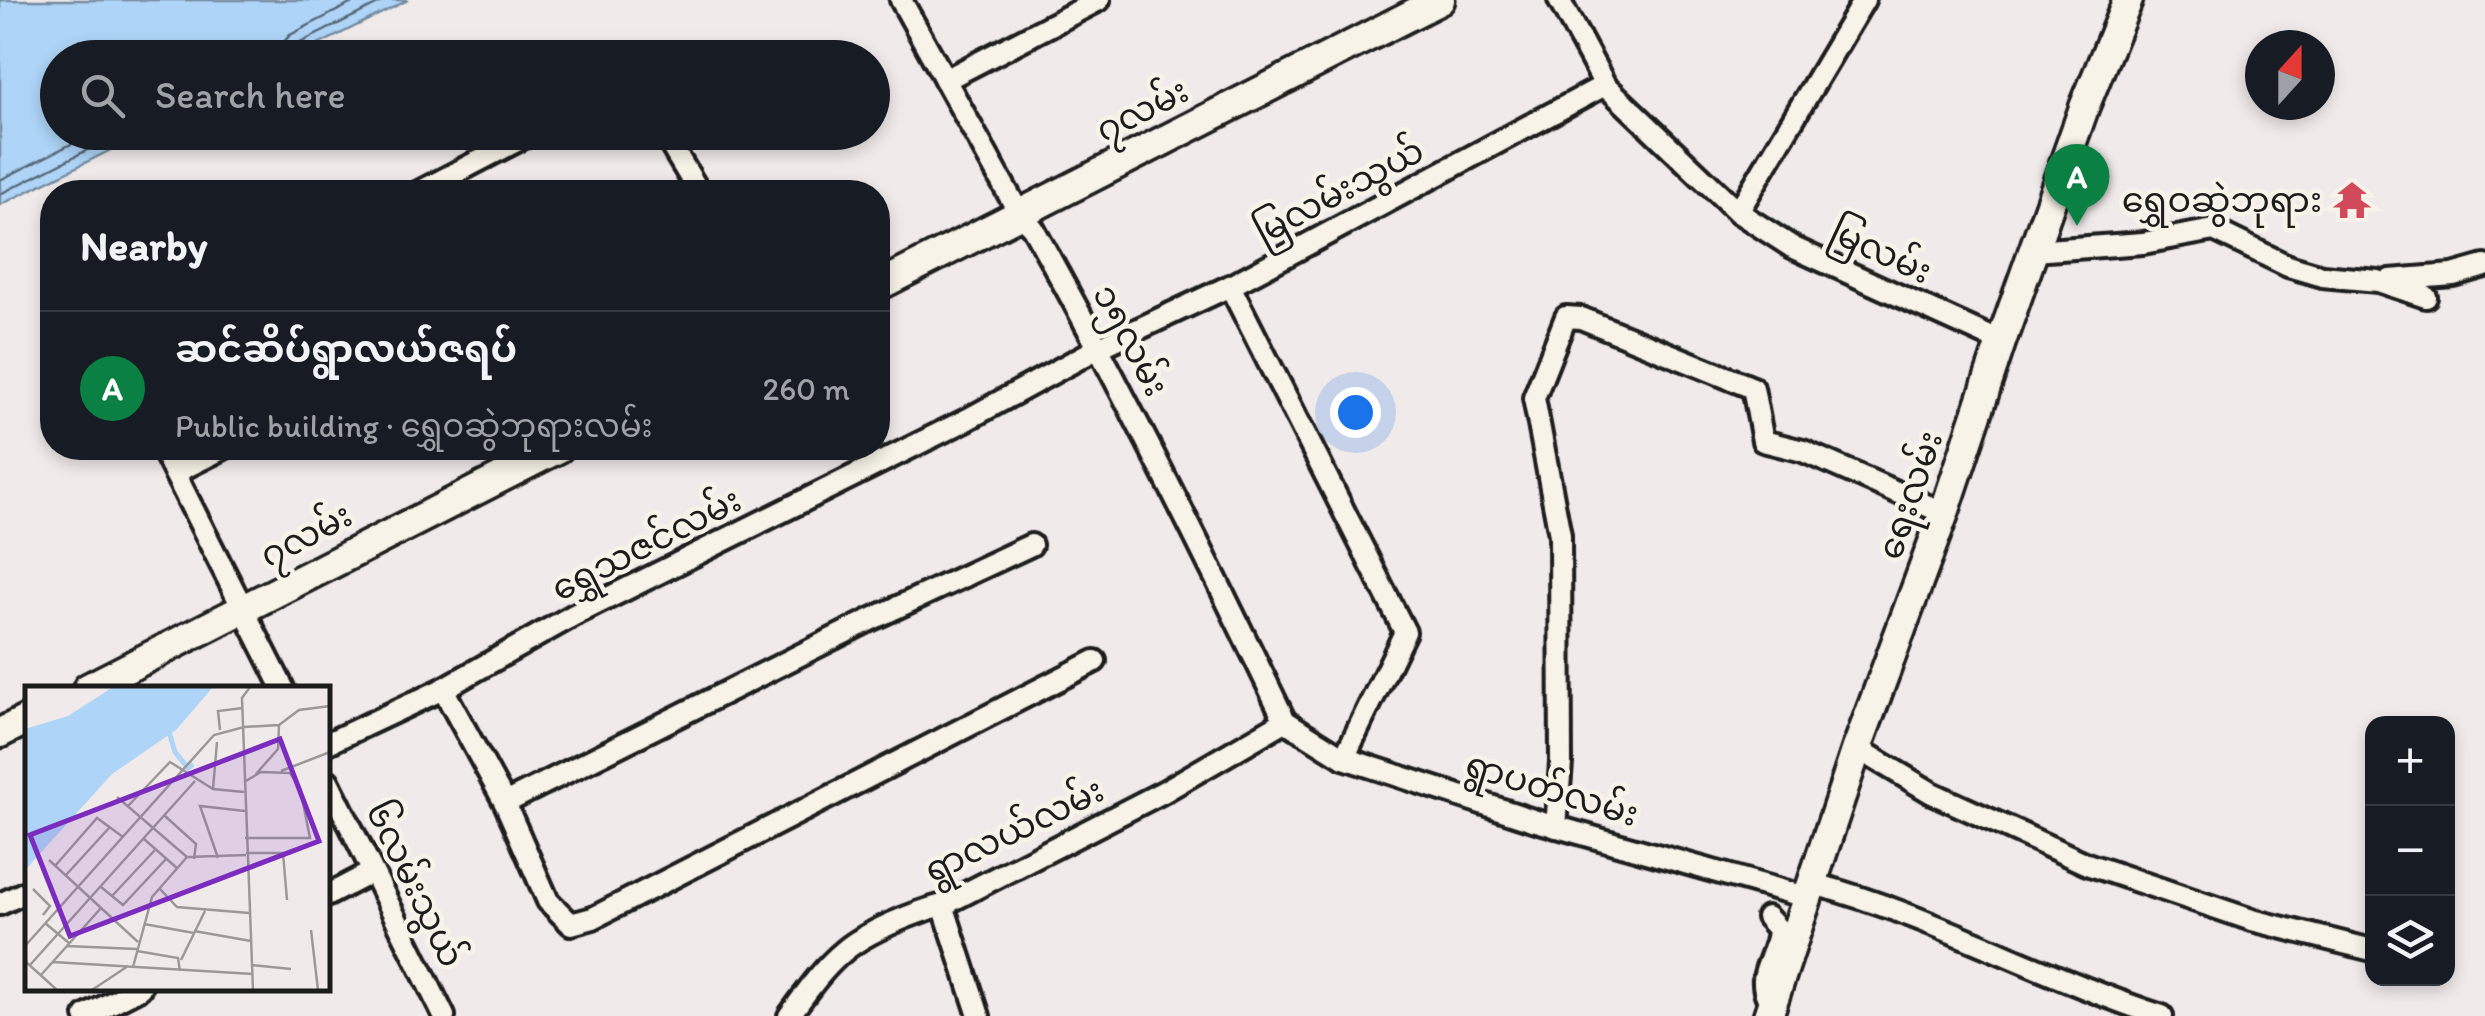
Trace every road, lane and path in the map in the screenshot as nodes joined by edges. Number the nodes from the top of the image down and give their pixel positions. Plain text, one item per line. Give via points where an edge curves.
1 (901, 0) edge
2 (1099, 0) edge
3 (1440, 0) edge
4 (1559, 0) edge
5 (1864, 0) edge
6 (2128, 0) edge
7 (946, 80) junction
8 (1605, 86) junction
9 (500, 150) edge
10 (674, 150) edge
11 (442, 180) edge
12 (691, 180) edge
13 (1738, 212) junction
14 (1020, 213) junction
15 (2033, 251) junction
16 (2485, 266) edge
17 (890, 280) edge
18 (2378, 281) junction
19 (1230, 286) junction
20 (2426, 297) dead end
21 (2000, 342) junction
22 (1100, 347) junction
23 (890, 458) edge
24 (169, 460) edge
25 (200, 460) edge
26 (536, 460) edge
27 (885, 460) edge
28 (176, 472) junction
29 (1944, 513) junction
30 (1031, 545) dead end
31 (245, 610) junction
32 (1900, 632) junction
33 (1095, 660) dead end
34 (92, 686) edge
35 (282, 686) edge
36 (443, 689) junction
37 (1285, 722) junction
38 (330, 742) edge
39 (1857, 748) junction
40 (1344, 758) junction
41 (330, 785) edge
42 (505, 803) junction
43 (1556, 827) junction
44 (1809, 854) dead end
45 (372, 872) junction
46 (1811, 891) junction
47 (25, 892) edge
48 (330, 894) edge
49 (0, 904) edge
50 (943, 905) junction
51 (1768, 917) dead end
52 (2365, 948) edge
53 (134, 991) edge
54 (1770, 1011) edge
55 (2134, 1012) edge
56 (86, 1016) edge
57 (444, 1016) edge
58 (789, 1016) edge
59 (979, 1016) edge
60 (2162, 1016) edge

1 - 7 street, ၁၅လမ်း
2 - 7 street
3 - 14 street, ၇လမ်း
4 - 8 street, မြလမ်း
5 - 13 street
6 - 15 street, ရေးလမ်း
7 - 14 street, ၁၅လမ်း
8 - 13 street, မြလမ်း
8 - 19 street, မြလမ်းသွယ်
9 - 11 street
10 - 12 street
13 - 21 street, မြလမ်း via 1792,246
14 - 17 street, ၇လမ်း
14 - 22 street, ၁၅လမ်း
15 - 18 street via 2214,230 2288,266
15 - 21 street, ရေးလမ်း
16 - 18 street
18 - 20 street
19 - 22 street, မြလမ်းသွယ်
19 - 40 street via 1406,632
21 - 29 street, ရေးလမ်း
22 - 23 street, ရွှေသဇင်လမ်း
22 - 37 street, ၁၅လမ်း
24 - 28 street
25 - 28 street
26 - 31 street, ၇လမ်း
27 - 36 street, ရွှေသဇင်လမ်း via 574,614
28 - 31 street
29 - 32 street, ရေးလမ်း
29 - 43 street via 1763,440 1753,388 1566,317 1534,398 1560,535
30 - 42 street
31 - 34 street, ၇လမ်း
31 - 35 street
32 - 39 street, ရေးလမ်း
32 - 44 street via 1890,633
33 - 42 street via 571,924 548,901
36 - 38 street, ရွှေသဇင်လမ်း
36 - 42 street
37 - 40 street, ရွာပတ်လမ်း
37 - 50 street, ရွာလယ်လမ်း
39 - 46 street, ရေးလမ်း
39 - 52 street via 1932,793 2087,864 2252,920
40 - 43 street, ရွာပတ်လမ်း
41 - 45 street, ၆လမ်းသွယ်
43 - 46 street, ရွာပတ်လမ်း
45 - 48 street
45 - 57 street, ၆လမ်းသွယ်
46 - 54 street, ရေးလမ်း
46 - 55 street, ရွာပတ်လမ်း via 1893,908
47 - 49 street
50 - 58 street, ရွာလယ်လမ်း via 847,948
50 - 59 street
51 - 54 street via 1778,929 1762,991
53 - 56 street
55 - 60 street, ရွာပတ်လမ်း

